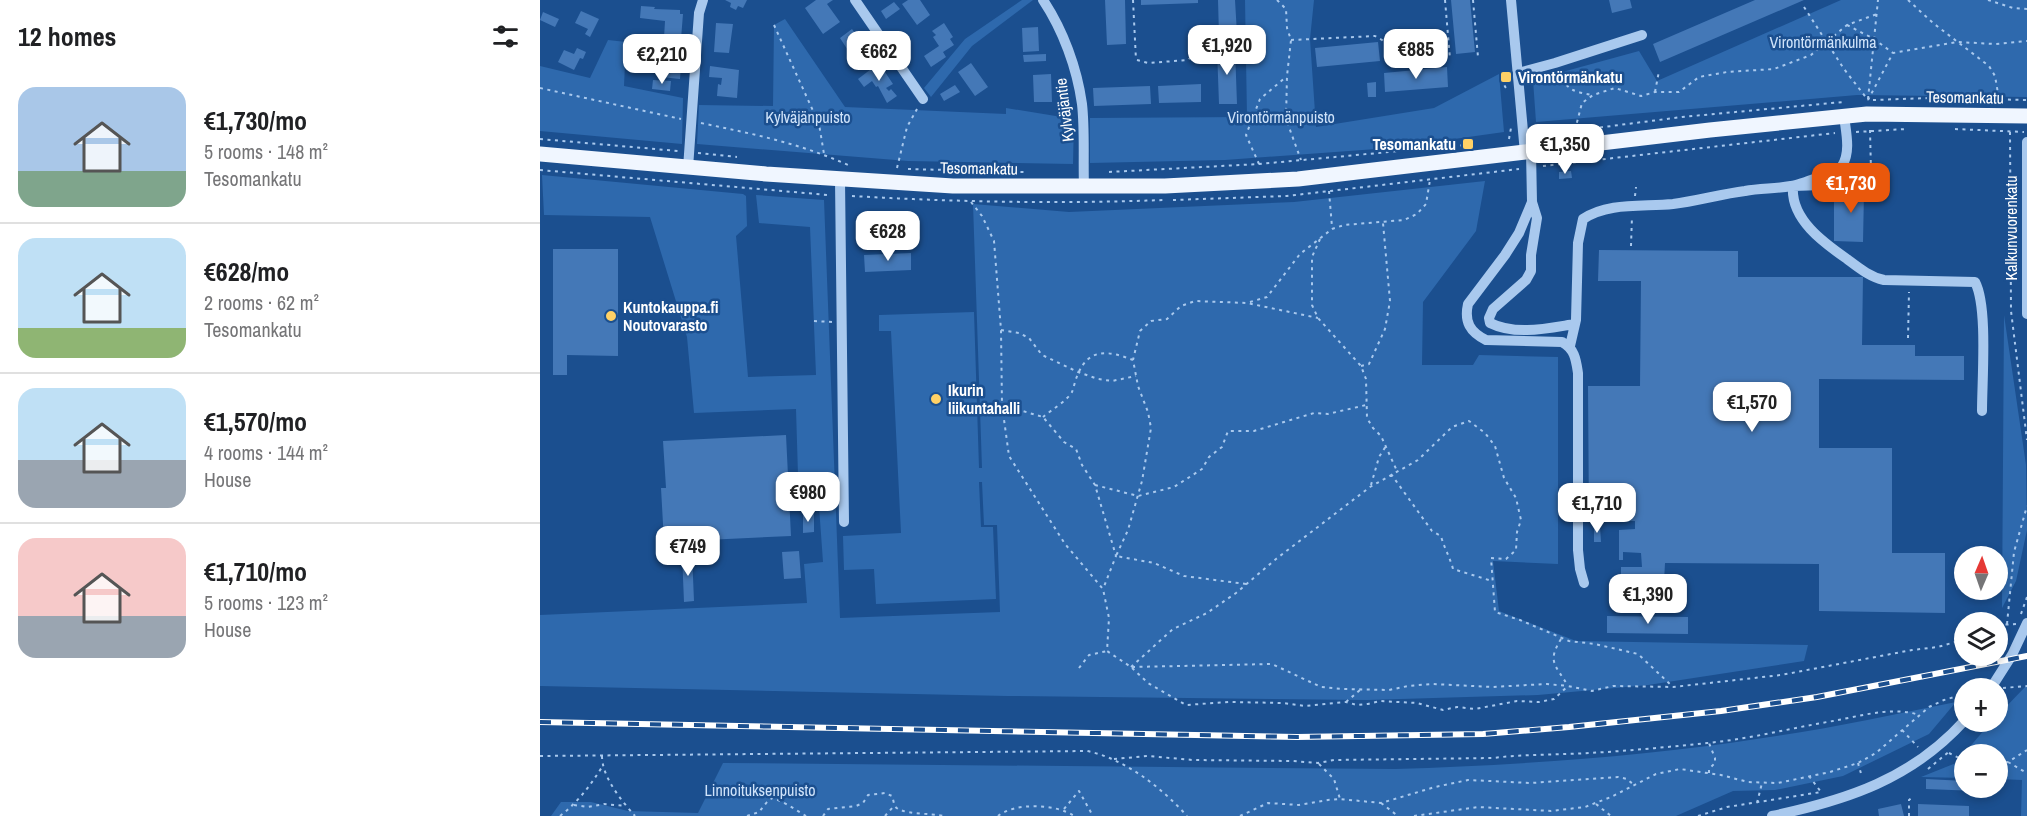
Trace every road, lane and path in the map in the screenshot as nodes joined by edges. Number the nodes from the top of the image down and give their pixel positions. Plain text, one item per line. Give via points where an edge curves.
1 (703, 0) edge
2 (855, 0) edge
3 (1043, 0) edge
4 (1133, 0) edge
5 (1276, 0) edge
6 (1445, 0) edge
7 (1473, 0) edge
8 (1511, 0) edge
9 (1878, 0) edge
10 (1908, 0) edge
11 (1988, 0) edge
12 (1804, 7) dead end
13 (2027, 9) edge
14 (1877, 14) junction
15 (774, 25) dead end
16 (1847, 25) junction
17 (1642, 35) dead end
18 (1874, 39) junction
19 (1291, 40) junction
20 (2027, 41) edge
21 (1242, 42) dead end
22 (1957, 42) junction
23 (1828, 43) junction
24 (1893, 53) junction
25 (1478, 57) dead end
26 (1450, 59) dead end
27 (1403, 63) dead end
28 (1555, 63) junction
29 (1659, 71) dead end
30 (1518, 73) junction
31 (1287, 76) junction
32 (1655, 92) junction
33 (1593, 95) junction
34 (923, 99) joint
35 (1999, 99) junction
36 (1868, 100) junction
37 (2027, 100) edge
38 (1857, 101) dead end
39 (1845, 109) junction
40 (2027, 116) edge
41 (2027, 126) edge
42 (1908, 129) dead end
43 (1951, 129) dead end
44 (1870, 130) junction
45 (1575, 131) junction
46 (2010, 131) junction
47 (1846, 132) junction
48 (2027, 132) edge
49 (540, 139) edge
50 (1503, 140) dead end
51 (2027, 142) edge
52 (1468, 144) dead end
53 (688, 152) junction
54 (1528, 153) junction
55 (540, 154) edge
56 (824, 154) dead end
57 (745, 158) dead end
58 (1301, 160) junction
59 (1259, 164) junction
60 (837, 165) dead end
61 (848, 165) dead end
62 (688, 168) junction
63 (897, 168) dead end
64 (907, 169) dead end
65 (1871, 171) dead end
66 (1026, 172) dead end
67 (1105, 172) dead end
68 (840, 180) junction
69 (1430, 180) junction
70 (1793, 186) junction
71 (1084, 187) junction
72 (1329, 191) junction
73 (970, 202) dead end
74 (1532, 202) junction
75 (1095, 203) dead end
76 (1383, 223) junction
77 (1332, 229) junction
78 (1320, 239) junction
79 (1910, 281) junction
80 (1247, 303) junction
81 (2027, 314) edge
82 (1318, 318) junction
83 (814, 321) dead end
84 (842, 322) junction
85 (1575, 324) junction
86 (1001, 330) junction
87 (1908, 338) dead end
88 (1570, 346) junction
89 (1133, 360) junction
90 (1361, 366) junction
91 (1078, 372) junction
92 (1136, 376) junction
93 (1002, 405) junction
94 (1366, 405) junction
95 (1982, 411) dead end
96 (1043, 417) junction
97 (2027, 440) edge
98 (1386, 446) junction
99 (1397, 471) junction
100 (1391, 474) junction
101 (1095, 486) junction
102 (1370, 487) junction
103 (1138, 496) junction
104 (2027, 506) edge
105 (844, 522) dead end
106 (1116, 556) junction
107 (1492, 581) junction
108 (1584, 583) dead end
109 (1246, 584) junction
110 (1103, 589) junction
111 (2027, 597) edge
112 (2023, 610) dead end
113 (2008, 614) edge
114 (2027, 623) edge
115 (1561, 639) junction
116 (1954, 642) edge
117 (1107, 651) junction
118 (1131, 667) junction
119 (1079, 668) dead end
120 (1997, 678) edge
121 (1568, 686) junction
122 (2027, 686) edge
123 (1673, 687) junction
124 (2008, 688) edge
125 (1360, 690) junction
126 (1954, 697) edge
127 (1346, 702) junction
128 (1919, 715) junction
129 (1902, 730) junction
130 (1954, 730) edge
131 (1709, 743) junction
132 (1924, 744) dead end
133 (2027, 750) edge
134 (1949, 753) dead end
135 (1954, 755) edge
136 (540, 756) edge
137 (602, 756) junction
138 (1114, 759) junction
139 (2008, 762) joint
140 (1318, 763) junction
141 (1857, 763) junction
142 (602, 767) junction
143 (1709, 773) junction
144 (2027, 773) edge
145 (1809, 776) junction
146 (1863, 781) dead end
147 (1762, 783) junction
148 (1634, 785) junction
149 (1914, 796) dead end
150 (1340, 799) junction
151 (1381, 803) junction
152 (1757, 803) junction
153 (1596, 804) junction
154 (574, 805) junction
155 (626, 806) junction
156 (894, 806) junction
157 (1064, 809) junction
158 (560, 816) edge
159 (635, 816) edge
160 (747, 816) edge
161 (806, 816) edge
162 (823, 816) edge
163 (885, 816) edge
164 (944, 816) edge
165 (998, 816) edge
166 (1074, 816) edge
167 (1093, 816) edge
168 (1187, 816) edge
169 (1240, 816) edge
170 (1398, 816) edge
171 (1414, 816) edge
172 (1611, 816) edge
173 (1698, 816) edge
174 (1772, 816) edge
175 (1909, 816) edge

1 - 53 street
2 - 34 street
3 - 71 street, Kylväjäntie via 1064,41 1082,104
4 - 21 path via 1136,60 1188,60 1203,44
5 - 19 path via 1286,9
6 - 26 path
7 - 25 path
8 - 30 street
9 - 14 path
10 - 22 path
11 - 13 path
12 - 23 path
14 - 16 path
14 - 18 path
15 - 56 path via 819,124
16 - 18 path
16 - 23 path
17 - 28 street
18 - 24 path
18 - 36 path
19 - 27 path via 1375,36
19 - 31 path
20 - 22 path
22 - 24 path
22 - 35 path via 1993,71
23 - 32 path via 1811,55 1774,69 1699,77 1679,92
23 - 36 path
24 - 36 path
28 - 30 street
28 - 33 path via 1564,84 1576,92
29 - 32 path
30 - 54 street
31 - 58 path via 1286,119
31 - 59 path via 1260,99 1246,135
32 - 33 path via 1641,96 1616,88
33 - 45 path via 1582,103
34 - 63 path via 907,127
35 - 36 path
35 - 37 path
36 - 38 path
39 - 40 main road, Tesomankatu via 1867,114
39 - 45 path via 1682,117
39 - 47 street
39 - 54 main road, Tesomankatu
40 - 41 street
42 - 44 path
43 - 46 path
44 - 47 path
44 - 65 path
45 - 54 path
46 - 48 path
46 - 97 path via 2011,311
47 - 54 path
47 - 70 street via 1842,166 1833,174
49 - 53 path
50 - 54 path
51 - 81 street, Kalkunvuorenkatu
52 - 58 path
53 - 57 path
53 - 62 street
54 - 69 path
54 - 71 main road, Tesomankatu via 1298,178
54 - 74 street
55 - 62 main road, Tesomankatu
58 - 59 path
59 - 67 path
60 - 61 path
62 - 68 main road, Tesomankatu
64 - 66 path
68 - 71 main road, Tesomankatu
68 - 84 street
69 - 72 path
69 - 76 path via 1426,204 1418,214
70 - 79 street via 1792,197 1801,217 1823,242 1873,278
70 - 85 street via 1594,212 1583,219 1580,229
72 - 75 path
72 - 77 path
73 - 86 path via 982,216 994,242
74 - 85 street via 1536,218 1532,271 1493,309 1490,323 1519,330
74 - 88 street via 1519,233 1468,304 1468,327 1486,340 1562,342
76 - 77 path
76 - 90 path via 1390,301 1384,329 1369,364
77 - 78 path
78 - 80 path via 1300,254 1267,297
78 - 82 path via 1312,257 1311,280 1312,305
79 - 87 path
79 - 95 street via 1975,282 1982,311
80 - 82 path
80 - 89 path via 1194,301 1181,306 1167,319 1151,321 1140,331
82 - 90 path
83 - 84 path
84 - 105 street
85 - 88 street
86 - 91 path via 1029,338 1042,355
86 - 93 path
88 - 108 street via 1578,373 1578,550
89 - 91 path via 1114,352 1099,353 1087,359
89 - 92 path
90 - 94 path via 1366,379
91 - 92 path via 1112,381
91 - 96 path via 1071,394
92 - 103 path via 1151,428
93 - 96 path
93 - 110 path via 1009,456 1065,544
94 - 98 path via 1367,418
94 - 103 path via 1328,414 1314,413 1254,431 1228,430 1222,447 1202,469 1174,488
96 - 101 path via 1064,442 1076,449
98 - 99 path
98 - 102 path
99 - 100 path
99 - 107 path via 1418,460 1452,427 1469,421 1485,433 1495,446 1521,520 1516,550 1506,559 1491,558
100 - 102 path
100 - 107 path via 1432,531 1441,536 1453,569
101 - 103 path
101 - 106 path
102 - 109 path
103 - 106 path
104 - 113 path via 2014,552
106 - 109 path via 1154,563 1184,576
106 - 110 path
107 - 115 path via 1495,612
109 - 118 path via 1207,613 1173,629
110 - 117 path via 1109,618
111 - 112 path
114 - 120 street
115 - 121 path via 1553,652 1554,663
115 - 123 path via 1638,654
116 - 123 path via 1781,675
117 - 118 path
117 - 119 path via 1089,655
118 - 125 path via 1272,664 1321,687
118 - 127 path via 1148,683 1186,705 1229,702 1305,706
121 - 123 path via 1592,691 1613,686
121 - 125 path via 1432,684
121 - 127 path via 1554,699 1475,709 1443,710 1408,702
122 - 124 path
125 - 127 path
126 - 128 path
128 - 129 path
128 - 131 path via 1889,711 1750,739
129 - 132 path via 1919,748
129 - 141 path via 1876,753
130 - 174 street via 1926,756 1879,784 1843,799
131 - 140 path via 1493,758
131 - 143 path via 1715,758
133 - 139 path
134 - 135 path
136 - 137 path
137 - 138 path via 1087,751
137 - 142 path
138 - 140 path via 1148,756
138 - 168 path via 1171,798
139 - 144 path
140 - 150 path via 1334,779
141 - 145 path
141 - 146 path
142 - 154 path
142 - 155 path
143 - 147 path
143 - 148 path via 1667,771
145 - 147 path
145 - 152 path via 1821,792
147 - 152 path
148 - 151 path via 1618,777 1531,783 1468,780
148 - 153 path
149 - 175 path via 1909,800
150 - 151 path
150 - 169 path via 1299,805 1268,803
151 - 170 path
152 - 173 path
153 - 171 path via 1551,811 1478,807
153 - 172 path
154 - 155 path
154 - 158 path
155 - 159 path
156 - 162 path via 892,796 867,795 863,803 828,809
156 - 163 path
156 - 164 path via 912,814
157 - 165 path via 1019,807
157 - 166 path
157 - 167 path via 1079,791
160 - 161 path via 759,812 772,798

